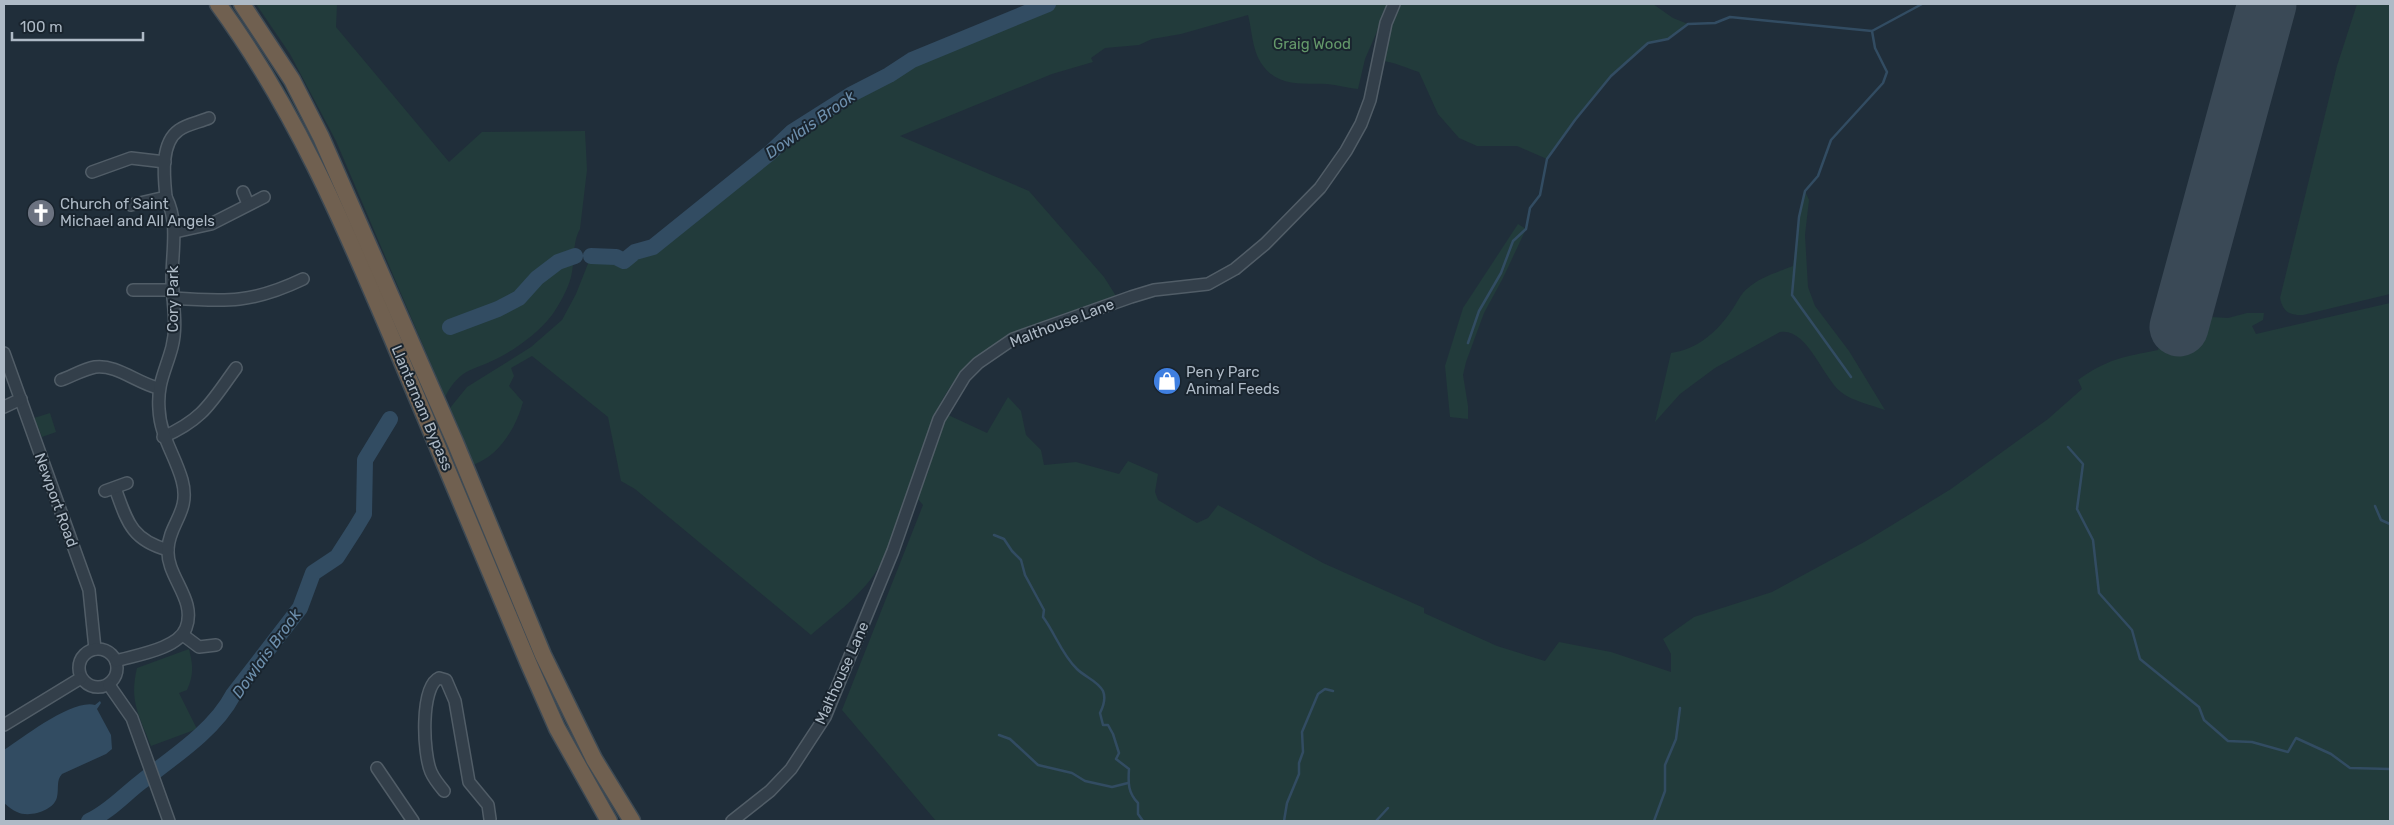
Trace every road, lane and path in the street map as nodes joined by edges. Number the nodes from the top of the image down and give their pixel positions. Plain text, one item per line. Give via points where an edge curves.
1 (218, 4) edge
2 (242, 4) edge
3 (1394, 4) edge
4 (209, 118) dead end
5 (164, 162) junction
6 (92, 172) dead end
7 (243, 192) dead end
8 (166, 197) junction
9 (264, 197) dead end
10 (248, 204) junction
11 (130, 205) dead end
12 (175, 232) junction
13 (304, 280) dead end
14 (133, 290) dead end
15 (173, 294) junction
16 (4, 353) edge
17 (236, 368) dead end
18 (61, 380) dead end
19 (158, 388) junction
20 (21, 399) junction
21 (4, 407) edge
22 (163, 436) junction
23 (127, 483) dead end
24 (168, 550) junction
25 (183, 635) junction
26 (216, 645) dead end
27 (96, 649) junction
28 (116, 661) junction
29 (81, 678) junction
30 (109, 685) junction
31 (4, 725) edge
32 (377, 768) dead end
33 (444, 792) dead end
34 (492, 820) edge
35 (734, 820) edge
36 (169, 821) edge
37 (413, 821) edge
38 (609, 821) edge
39 (632, 821) edge

1 - 38 highway, Llantarnam Bypass via 273,84 330,193 550,712
2 - 39 highway, Llantarnam Bypass via 292,80 321,138 455,442 543,655 590,751
3 - 35 street, Malthouse Lane via 1384,29 1370,100 1361,124 1324,182 1265,244 1235,269 1208,284 1131,296 1013,339 965,376 939,419 893,551 825,717 791,769
4 - 5 street via 179,130 172,138
5 - 6 street via 131,158
5 - 8 street, Cory Park
7 - 10 street
8 - 11 street
8 - 12 street, Cory Park via 172,209
9 - 10 street
10 - 12 street via 211,224
12 - 15 street, Cory Park
13 - 15 street via 249,300 205,301
14 - 15 street
15 - 19 street, Cory Park via 175,330
16 - 20 street, Newport Road
17 - 22 street via 195,420
18 - 19 street via 93,368 106,367
19 - 22 street, Cory Park
20 - 21 street
20 - 27 street, Newport Road via 89,590
22 - 24 street, Cory Park via 184,492 184,504
23 - 24 street via 110,489 131,528 140,539
24 - 25 street via 172,569 187,602 187,625
25 - 26 street via 199,647
25 - 28 street via 171,644
27 - 28 street via 108,652
27 - 29 street via 89,651 81,660
28 - 30 street via 116,677
29 - 30 street via 97,688
29 - 31 street
30 - 36 street via 132,718
32 - 37 street
33 - 34 street via 430,771 424,732 431,686 438,678 446,680 455,701 470,782 488,806

